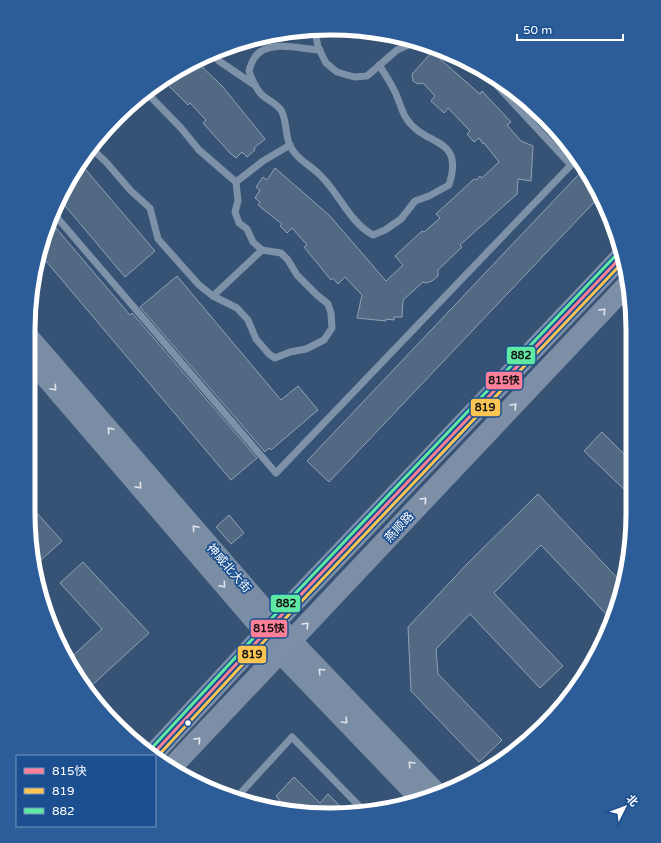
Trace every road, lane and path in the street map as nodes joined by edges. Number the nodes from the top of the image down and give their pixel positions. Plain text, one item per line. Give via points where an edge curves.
1 (316, 36) edge
2 (408, 45) edge
3 (320, 50) junction
4 (216, 58) edge
5 (379, 65) junction
6 (253, 84) junction
7 (500, 89) edge
8 (150, 96) edge
9 (290, 145) junction
10 (95, 152) edge
11 (236, 182) junction
12 (57, 217) edge
13 (262, 250) junction
14 (617, 261) edge
15 (623, 290) edge
16 (213, 296) junction
17 (35, 343) edge
18 (35, 366) edge
19 (270, 628) junction
20 (285, 646) junction
21 (156, 751) edge
22 (175, 763) edge
23 (434, 789) edge
24 (240, 793) edge
25 (416, 795) edge
26 (359, 806) edge

1 - 3 lane
2 - 5 lane via 397,50
3 - 5 lane via 326,63 337,72 354,77 367,76
3 - 6 lane via 277,46 266,48 255,56 249,71
4 - 6 lane
5 - 9 lane via 412,127 444,145 450,154 454,166 449,184 416,201 401,219 372,235 362,229 334,190 318,173 300,160
6 - 9 lane via 282,111
7 - 12 lane via 571,165 276,473
8 - 11 lane via 199,150
9 - 11 lane via 263,161
10 - 16 lane via 150,208 158,239 199,285
11 - 13 lane via 238,201 235,212 239,223 247,229 253,242
13 - 16 lane
13 - 16 lane via 281,253 297,275 328,304 332,328 324,340 306,349 275,358 256,338 248,320 237,308
14 - 19 main road, 燕顺路
20 -> 15 main road, 燕顺路
19 -> 17 street, 神威北大街
18 -> 19 street, 神威北大街
19 - 20 street, 神威北大街
19 - 21 main road, 燕顺路
22 -> 20 main road, 燕顺路
23 -> 20 street, 神威北大街
20 -> 25 street, 神威北大街
24 - 26 lane via 292,737

